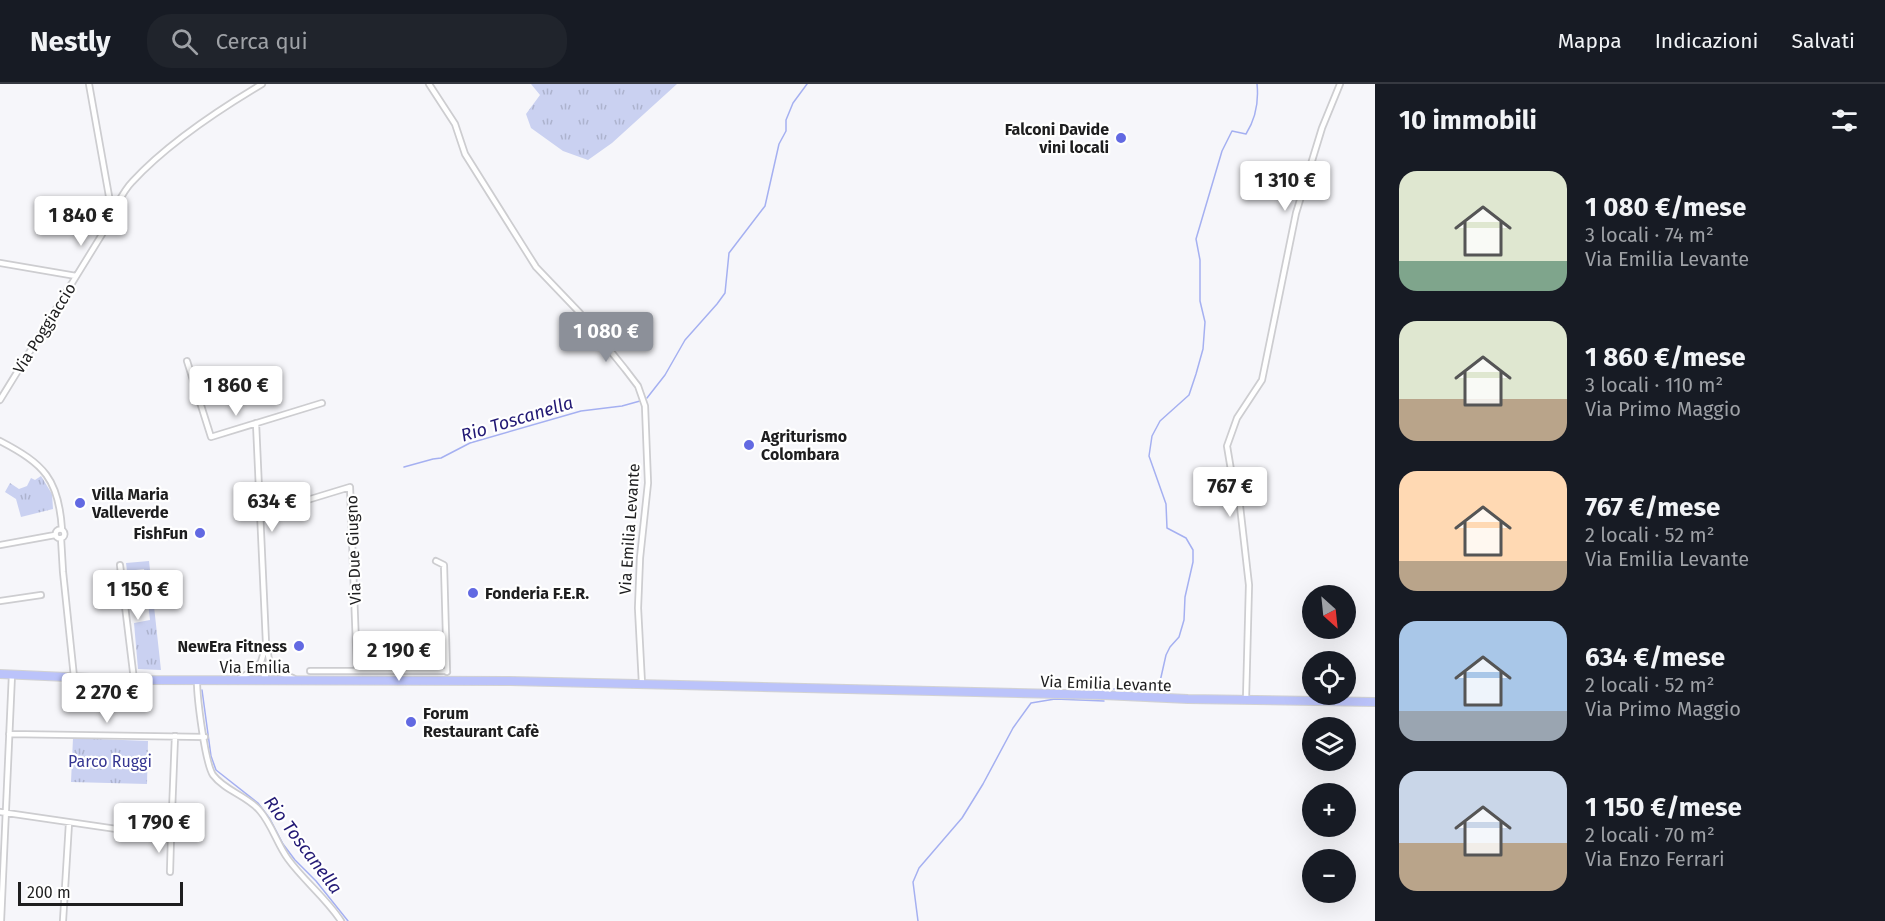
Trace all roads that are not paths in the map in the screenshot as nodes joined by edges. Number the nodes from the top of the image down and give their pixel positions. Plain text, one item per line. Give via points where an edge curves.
1 (89, 84) edge
2 (262, 84) edge
3 (429, 84) edge
4 (1340, 84) edge
5 (112, 213) junction
6 (0, 263) edge
7 (76, 276) junction
8 (187, 361) dead end
9 (0, 400) edge
10 (322, 403) dead end
11 (256, 423) junction
12 (0, 441) edge
13 (260, 510) junction
14 (62, 530) junction
15 (55, 535) junction
16 (62, 538) junction
17 (0, 545) edge
18 (436, 561) dead end
19 (120, 565) dead end
20 (41, 595) dead end
21 (0, 601) edge
22 (266, 643) junction
23 (269, 660) junction
24 (261, 662) junction
25 (310, 671) dead end
26 (357, 671) junction
27 (0, 674) edge
28 (12, 674) junction
29 (447, 676) junction
30 (74, 677) junction
31 (134, 680) junction
32 (235, 680) junction
33 (265, 680) junction
34 (196, 681) junction
35 (300, 681) junction
36 (510, 681) joint
37 (642, 685) junction
38 (1246, 699) junction
39 (1375, 702) edge
40 (9, 734) junction
41 (175, 736) junction
42 (205, 737) junction
43 (0, 812) edge
44 (7, 813) junction
45 (69, 822) junction
46 (171, 837) junction
47 (170, 872) dead end
48 (1, 921) edge
49 (63, 921) edge
50 (342, 921) edge

1 - 5 street
2 - 5 street, Via Poggiaccio via 151,163 131,183
3 - 37 street, Via Emilia Levante via 455,124 465,154 537,267 579,312 634,380 643,397 648,483 638,582
4 - 38 street via 1296,213 1262,380 1237,418 1227,446 1240,506 1249,585
5 - 7 street, Via Poggiaccio
6 - 7 street
7 - 9 street, Via Poggiaccio
8 - 11 street via 211,437
10 - 11 street
11 - 13 street
12 - 14 street via 47,474 57,493
13 - 22 street
13 - 26 street, Via Due Giugno via 350,487
14 - 15 street
14 - 16 street
15 - 16 street
15 - 17 street
16 - 30 street
18 - 29 street via 444,565
19 - 31 street
20 - 21 street
22 - 23 street
22 - 24 street
23 - 33 street
23 - 35 street via 280,673
24 - 32 street
24 - 33 street
25 - 26 street
26 - 29 street via 446,670
27 - 28 main road, Via Emilia
28 - 30 main road, Via Emilia
28 - 40 street
29 - 35 main road, Via Emilia
29 - 36 main road, Via Emilia
30 - 31 main road, Via Emilia
31 - 34 main road, Via Emilia
32 - 33 main road, Via Emilia
32 - 34 main road, Via Emilia
33 - 35 main road, Via Emilia
34 - 42 street
36 - 37 main road, Via Emilia Levante
37 - 38 main road, Via Emilia Levante
38 - 39 main road, Via Emilia Levante
40 - 41 street
40 - 44 street
41 - 42 street
41 - 46 street
42 - 50 street via 213,774 261,812 290,861
43 - 44 street
44 - 45 street
44 - 48 street
45 - 46 street
45 - 49 street
46 - 47 street

